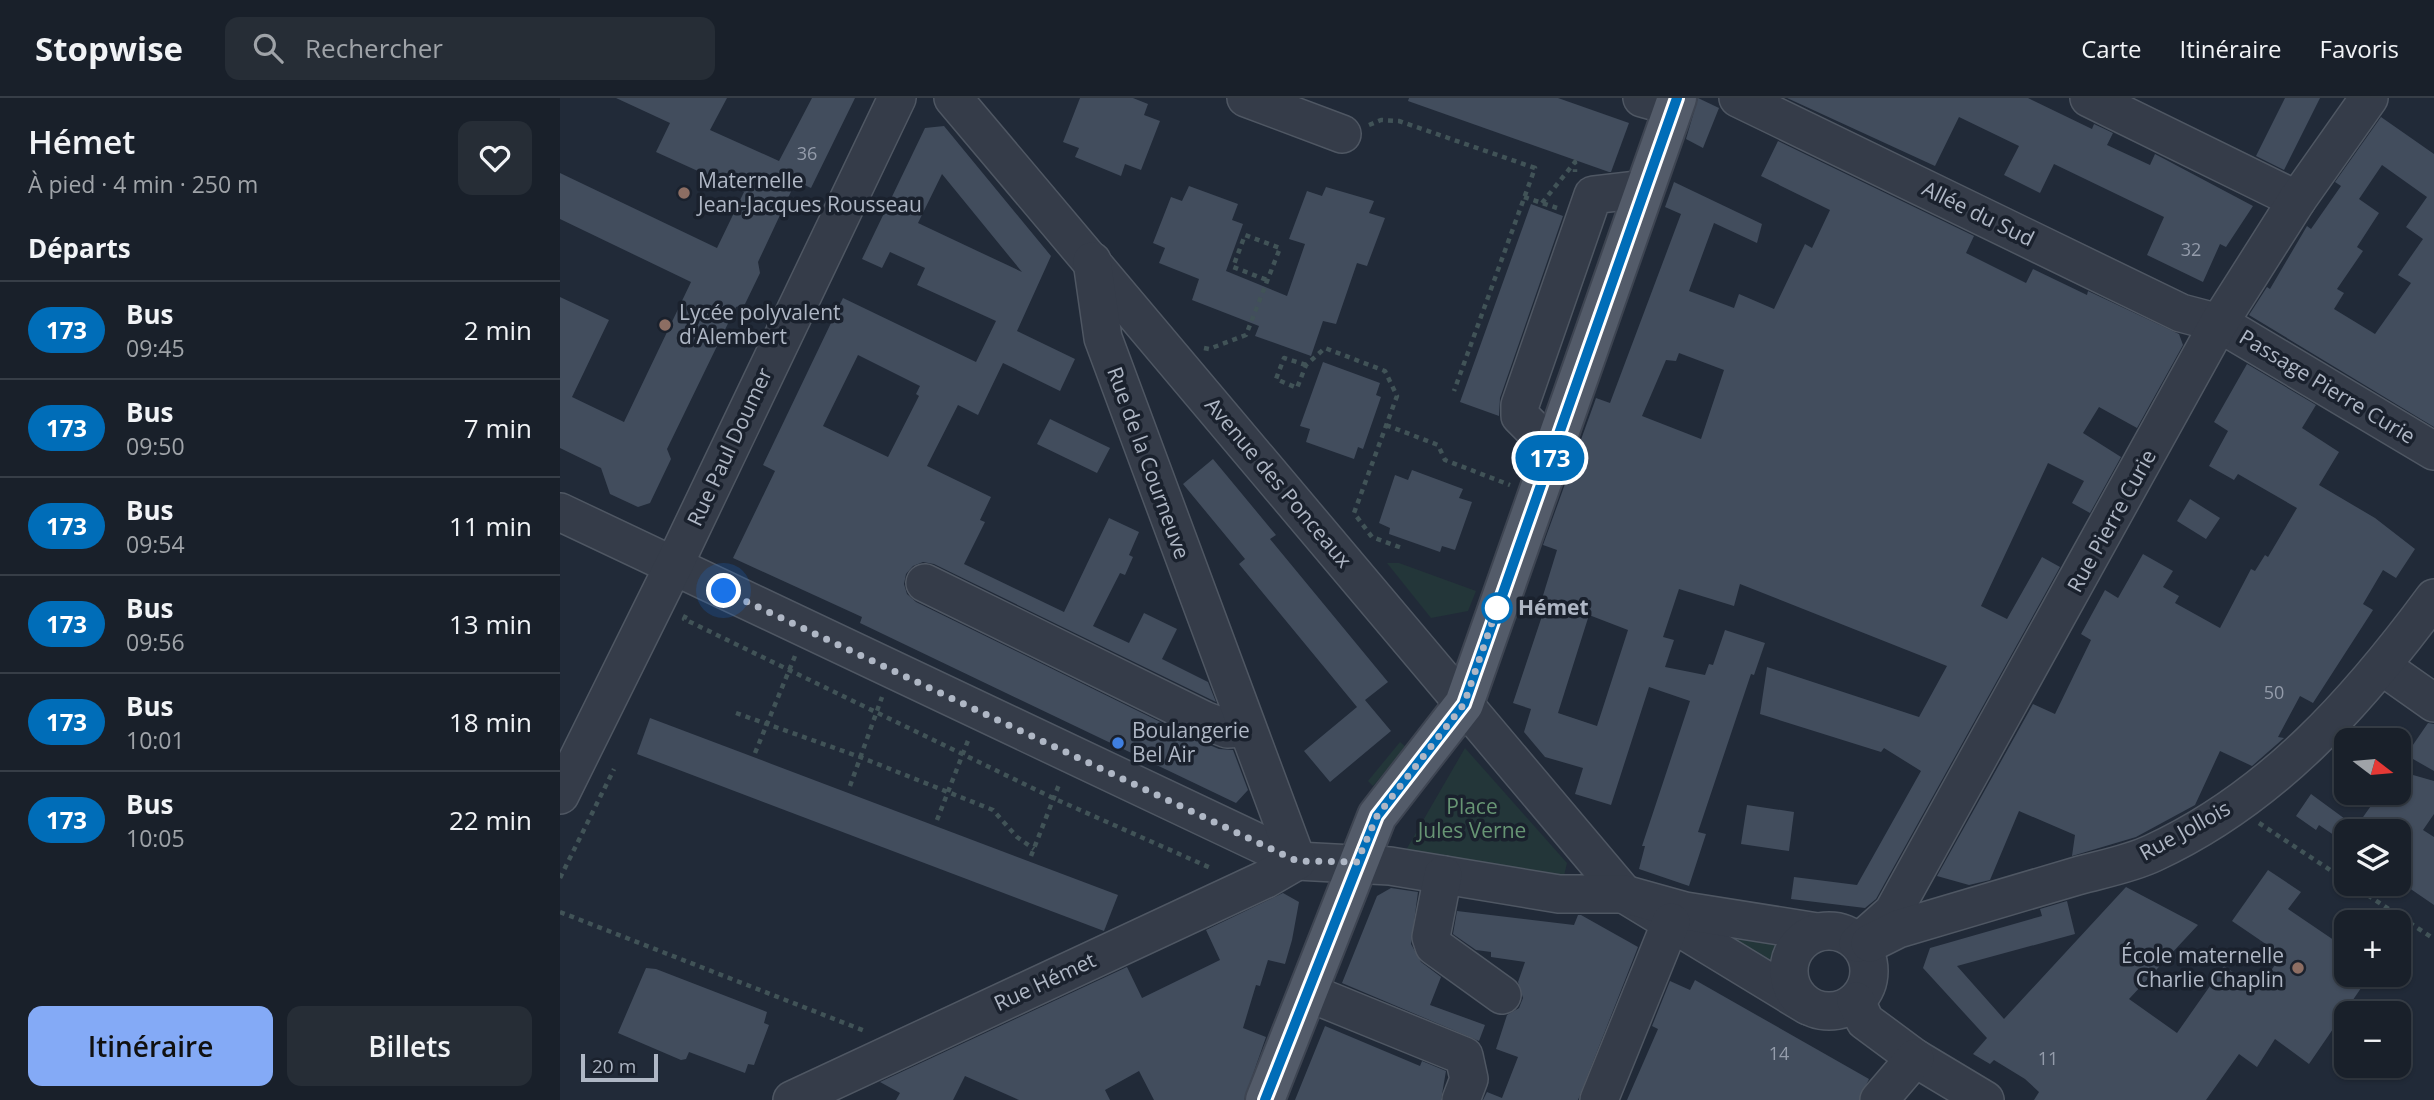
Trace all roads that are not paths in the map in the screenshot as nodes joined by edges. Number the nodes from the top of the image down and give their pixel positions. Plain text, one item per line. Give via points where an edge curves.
1 (897, 98) edge
2 (953, 98) edge
3 (1246, 98) edge
4 (1738, 98) edge
5 (2089, 98) edge
6 (2369, 98) edge
7 (1664, 101) edge
8 (1342, 134) road end
9 (2297, 200) junction
10 (1092, 261) junction
11 (2219, 323) junction
12 (2434, 451) edge
13 (560, 512) edge
14 (688, 574) junction
15 (925, 583) dead end
16 (2434, 598) edge
17 (2384, 667) junction
18 (2434, 703) edge
19 (1464, 704) junction
20 (1247, 728) junction
21 (560, 795) edge
22 (1297, 861) junction
23 (1357, 862) junction
24 (1443, 875) junction
25 (1624, 894) junction
26 (1671, 922) junction
27 (1817, 932) junction
28 (1860, 945) junction
29 (1307, 992) junction
30 (1502, 995) dead end
31 (1856, 1001) junction
32 (1808, 1006) junction
33 (1915, 1059) junction
34 (1966, 1095) edge
35 (792, 1100) edge
36 (1265, 1100) edge
37 (1461, 1100) edge
38 (1600, 1100) edge
39 (1879, 1100) edge

1 - 14 street, Rue Paul Doumer
2 - 10 street
3 - 8 street
4 - 11 street, Allée du Sud via 2181,313
5 - 9 street
6 - 9 street, Rue Pierre Curie
7 - 19 main road via 1644,189
9 - 11 street, Rue Pierre Curie
10 - 19 street, Avenue des Ponceaux
10 - 20 street, Rue de la Courneuve via 1103,338
11 - 12 street, Passage Pierre Curie
11 - 28 street, Rue Pierre Curie via 1903,897
13 - 14 street
14 - 21 street, Rue Paul Doumer
14 - 22 street
15 - 20 street via 1204,720 1227,729
16 - 17 street, Rue Jollois
17 - 18 street
17 - 28 street, Rue Jollois via 2290,764 2212,820 2152,854 1898,929
19 - 23 main road via 1377,816
19 - 25 street, Avenue des Ponceaux
20 - 22 street, Rue de la Courneuve
22 - 23 street
22 - 35 street, Rue Hémet
23 - 24 street
23 - 29 main road
24 - 25 street via 1559,894
24 - 30 street via 1431,937 1434,946
25 - 26 street
25 - 27 street via 1685,911
26 - 32 street
26 - 38 street
27 - 28 street via 1842,933
27 - 32 street via 1796,947 1790,960 1791,987
28 - 31 street via 1869,971
29 - 36 main road
29 - 37 street via 1464,1056 1469,1079
31 - 32 street via 1832,1012
31 - 33 street via 1865,1021
33 - 34 street
33 - 39 street

